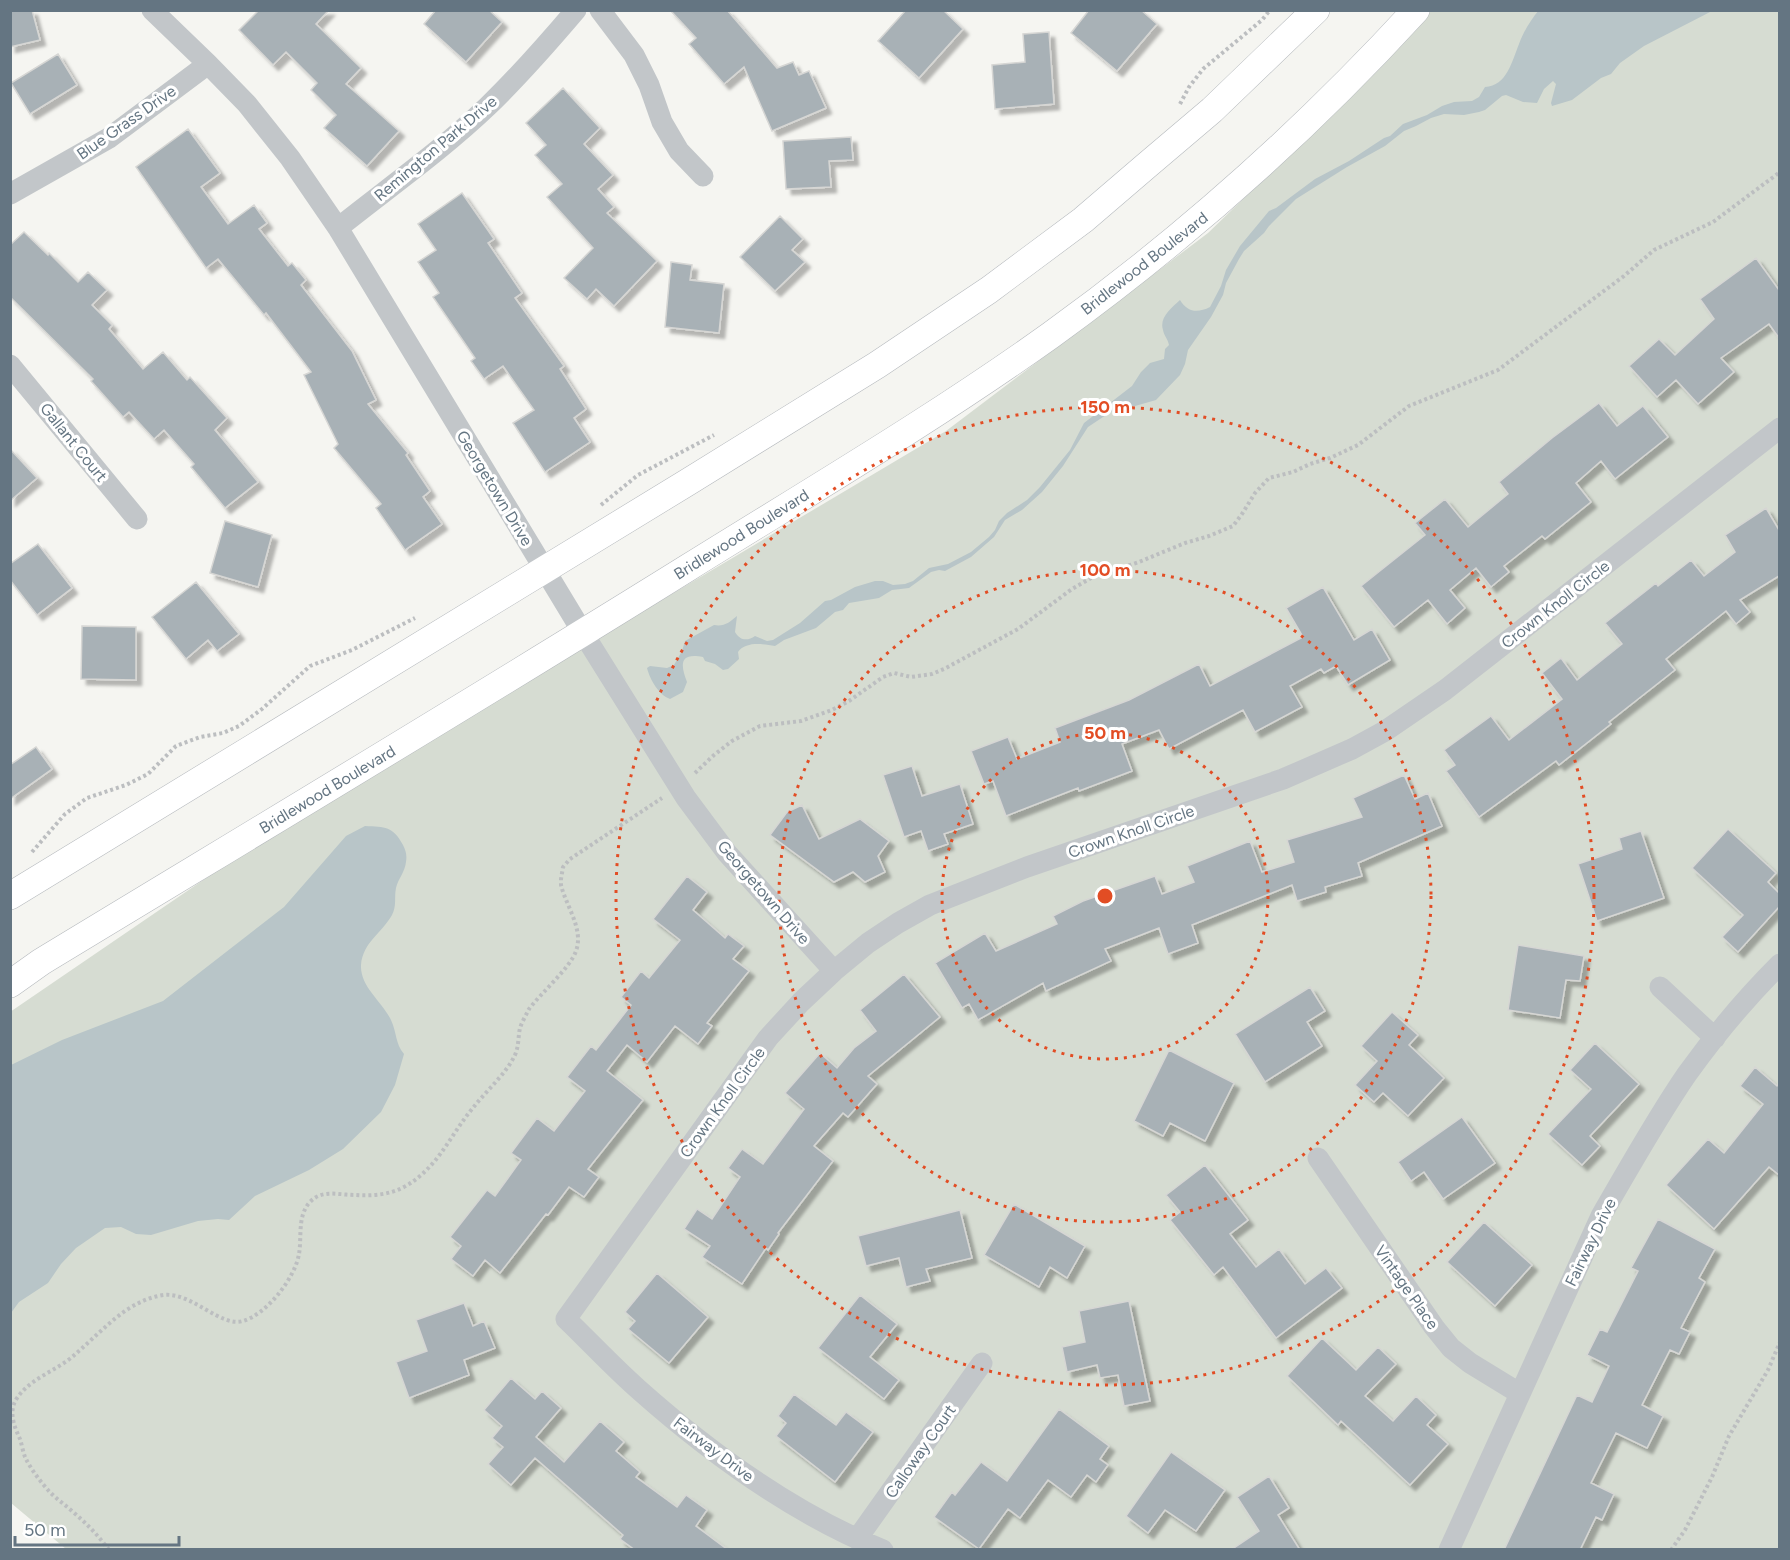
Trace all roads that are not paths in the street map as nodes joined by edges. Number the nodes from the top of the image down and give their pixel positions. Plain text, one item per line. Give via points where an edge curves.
1 (152, 10) edge
2 (576, 10) edge
3 (600, 10) edge
4 (1316, 10) edge
5 (1416, 10) edge
6 (208, 64) junction
7 (704, 176) dead end
8 (10, 194) edge
9 (338, 228) junction
10 (10, 365) edge
11 (1779, 428) edge
12 (136, 519) dead end
13 (545, 570) junction
14 (583, 633) junction
15 (10, 896) edge
16 (1779, 964) edge
17 (834, 971) junction
18 (10, 984) edge
19 (1660, 987) dead end
20 (1715, 1038) junction
21 (1318, 1158) dead end
22 (566, 1319) joint
23 (982, 1363) dead end
24 (1520, 1393) junction
25 (857, 1539) junction
26 (883, 1550) edge
27 (1449, 1550) edge

1 - 6 street, Georgetown Drive
2 - 9 street, Remington Park Drive via 488,106
3 - 7 street via 634,55 662,122 679,151
4 - 13 main road via 1212,110 1083,220 997,284 877,365
5 - 14 main road, Bridlewood Boulevard via 1333,99 1223,200 1053,333 912,428
6 - 8 street, Blue Grass Drive via 109,138
6 - 9 street, Georgetown Drive via 255,113
9 - 13 street, Georgetown Drive
10 - 12 street, Gallant Court
11 - 17 street, Crown Knoll Circle via 1445,690 1385,731 1283,778 930,905 868,943
13 - 14 street, Georgetown Drive
13 - 15 main road
14 - 17 street, Georgetown Drive via 678,787 727,853
14 - 18 main road, Bridlewood Boulevard
16 - 20 street, Fairway Drive
17 - 22 street, Crown Knoll Circle via 768,1038
19 - 20 street
20 - 24 street, Fairway Drive via 1652,1128 1601,1216
21 - 24 street, Vintage Place via 1451,1348
22 - 25 street, Fairway Drive via 637,1388 728,1463
23 - 25 street, Calloway Court
24 - 27 street, Fairway Drive
25 - 26 street, Fairway Drive

